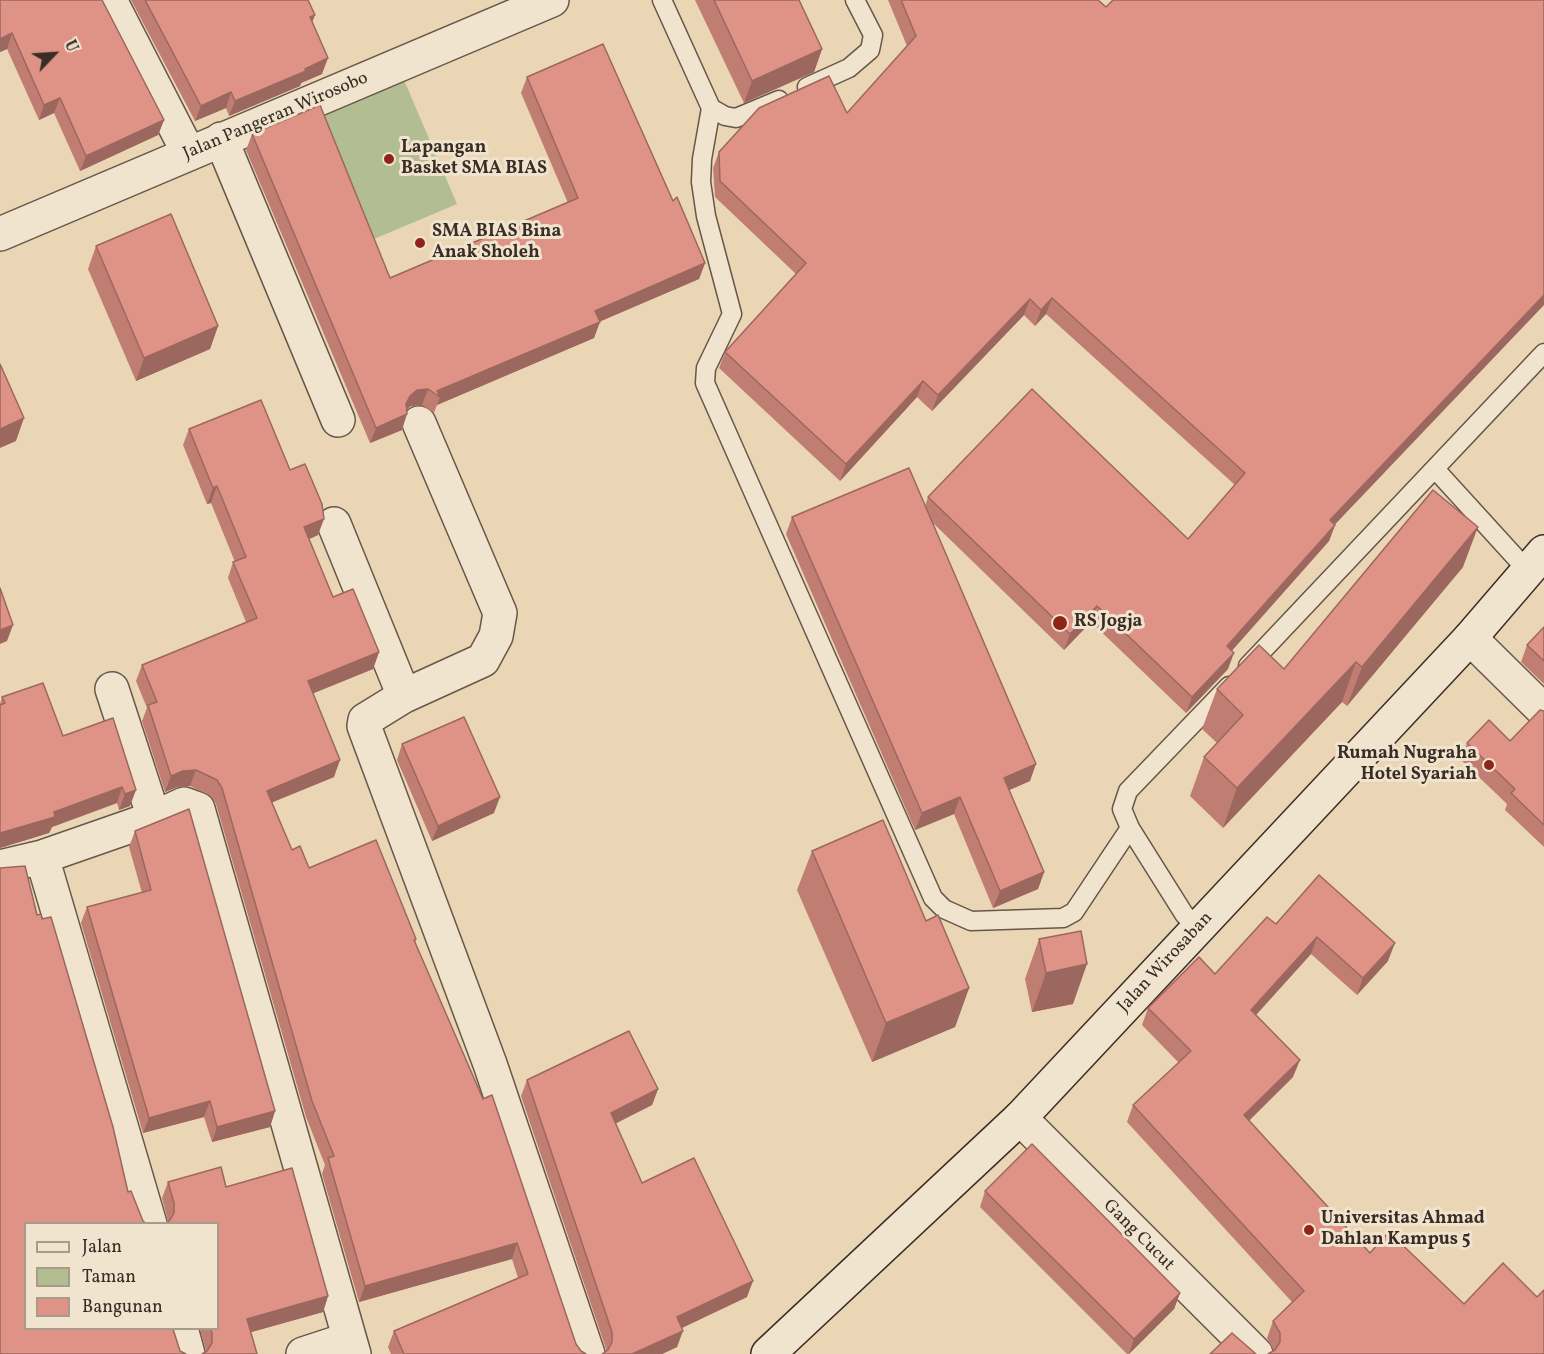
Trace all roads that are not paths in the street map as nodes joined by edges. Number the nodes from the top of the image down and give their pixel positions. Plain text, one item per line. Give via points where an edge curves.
1 (110, 0) edge
2 (552, 0) edge
3 (662, 0) edge
4 (855, 0) edge
5 (711, 108) junction
6 (221, 139) junction
7 (189, 154) junction
8 (0, 234) edge
9 (1544, 354) edge
10 (338, 420) dead end
11 (419, 423) dead end
12 (1435, 470) junction
13 (334, 524) dead end
14 (1536, 561) edge
15 (1470, 638) junction
16 (112, 689) dead end
17 (404, 696) junction
18 (1544, 711) edge
19 (154, 818) junction
20 (1130, 828) junction
21 (42, 857) junction
22 (0, 867) edge
23 (1191, 922) junction
24 (1020, 1118) junction
25 (149, 1222) edge
26 (181, 1330) edge
27 (351, 1347) edge
28 (188, 1354) edge
29 (303, 1354) edge
30 (588, 1354) edge
31 (768, 1354) edge
32 (1256, 1354) edge

1 - 7 street
2 - 6 street, Jalan Pangeran Wirosobo
3 - 5 lane
4 - 5 lane via 873,35 866,56 849,68 741,117 730,118
5 - 20 lane via 701,182 732,315 706,368 705,383 933,898 944,909 971,921 1063,918 1074,912
6 - 7 street, Jalan Pangeran Wirosobo
6 - 10 street
7 - 8 street, Jalan Pangeran Wirosobo
9 - 12 lane
11 - 17 street via 500,613 496,636 483,660
12 - 14 lane
12 - 20 lane via 1128,791 1122,809
13 - 17 street
14 - 15 street, Jalan Wirosaban
15 - 18 street
15 - 23 street, Jalan Wirosaban
16 - 19 street
17 - 30 street via 365,720 366,735 490,1064
19 - 21 street
19 - 27 street via 184,804 194,806 201,814
20 - 23 lane
21 - 22 street
21 - 25 street
23 - 24 street, Jalan Wirosaban
24 - 31 street, Jalan Wirosaban
24 - 32 street, Gang Cucut
26 - 28 street
27 - 29 street

